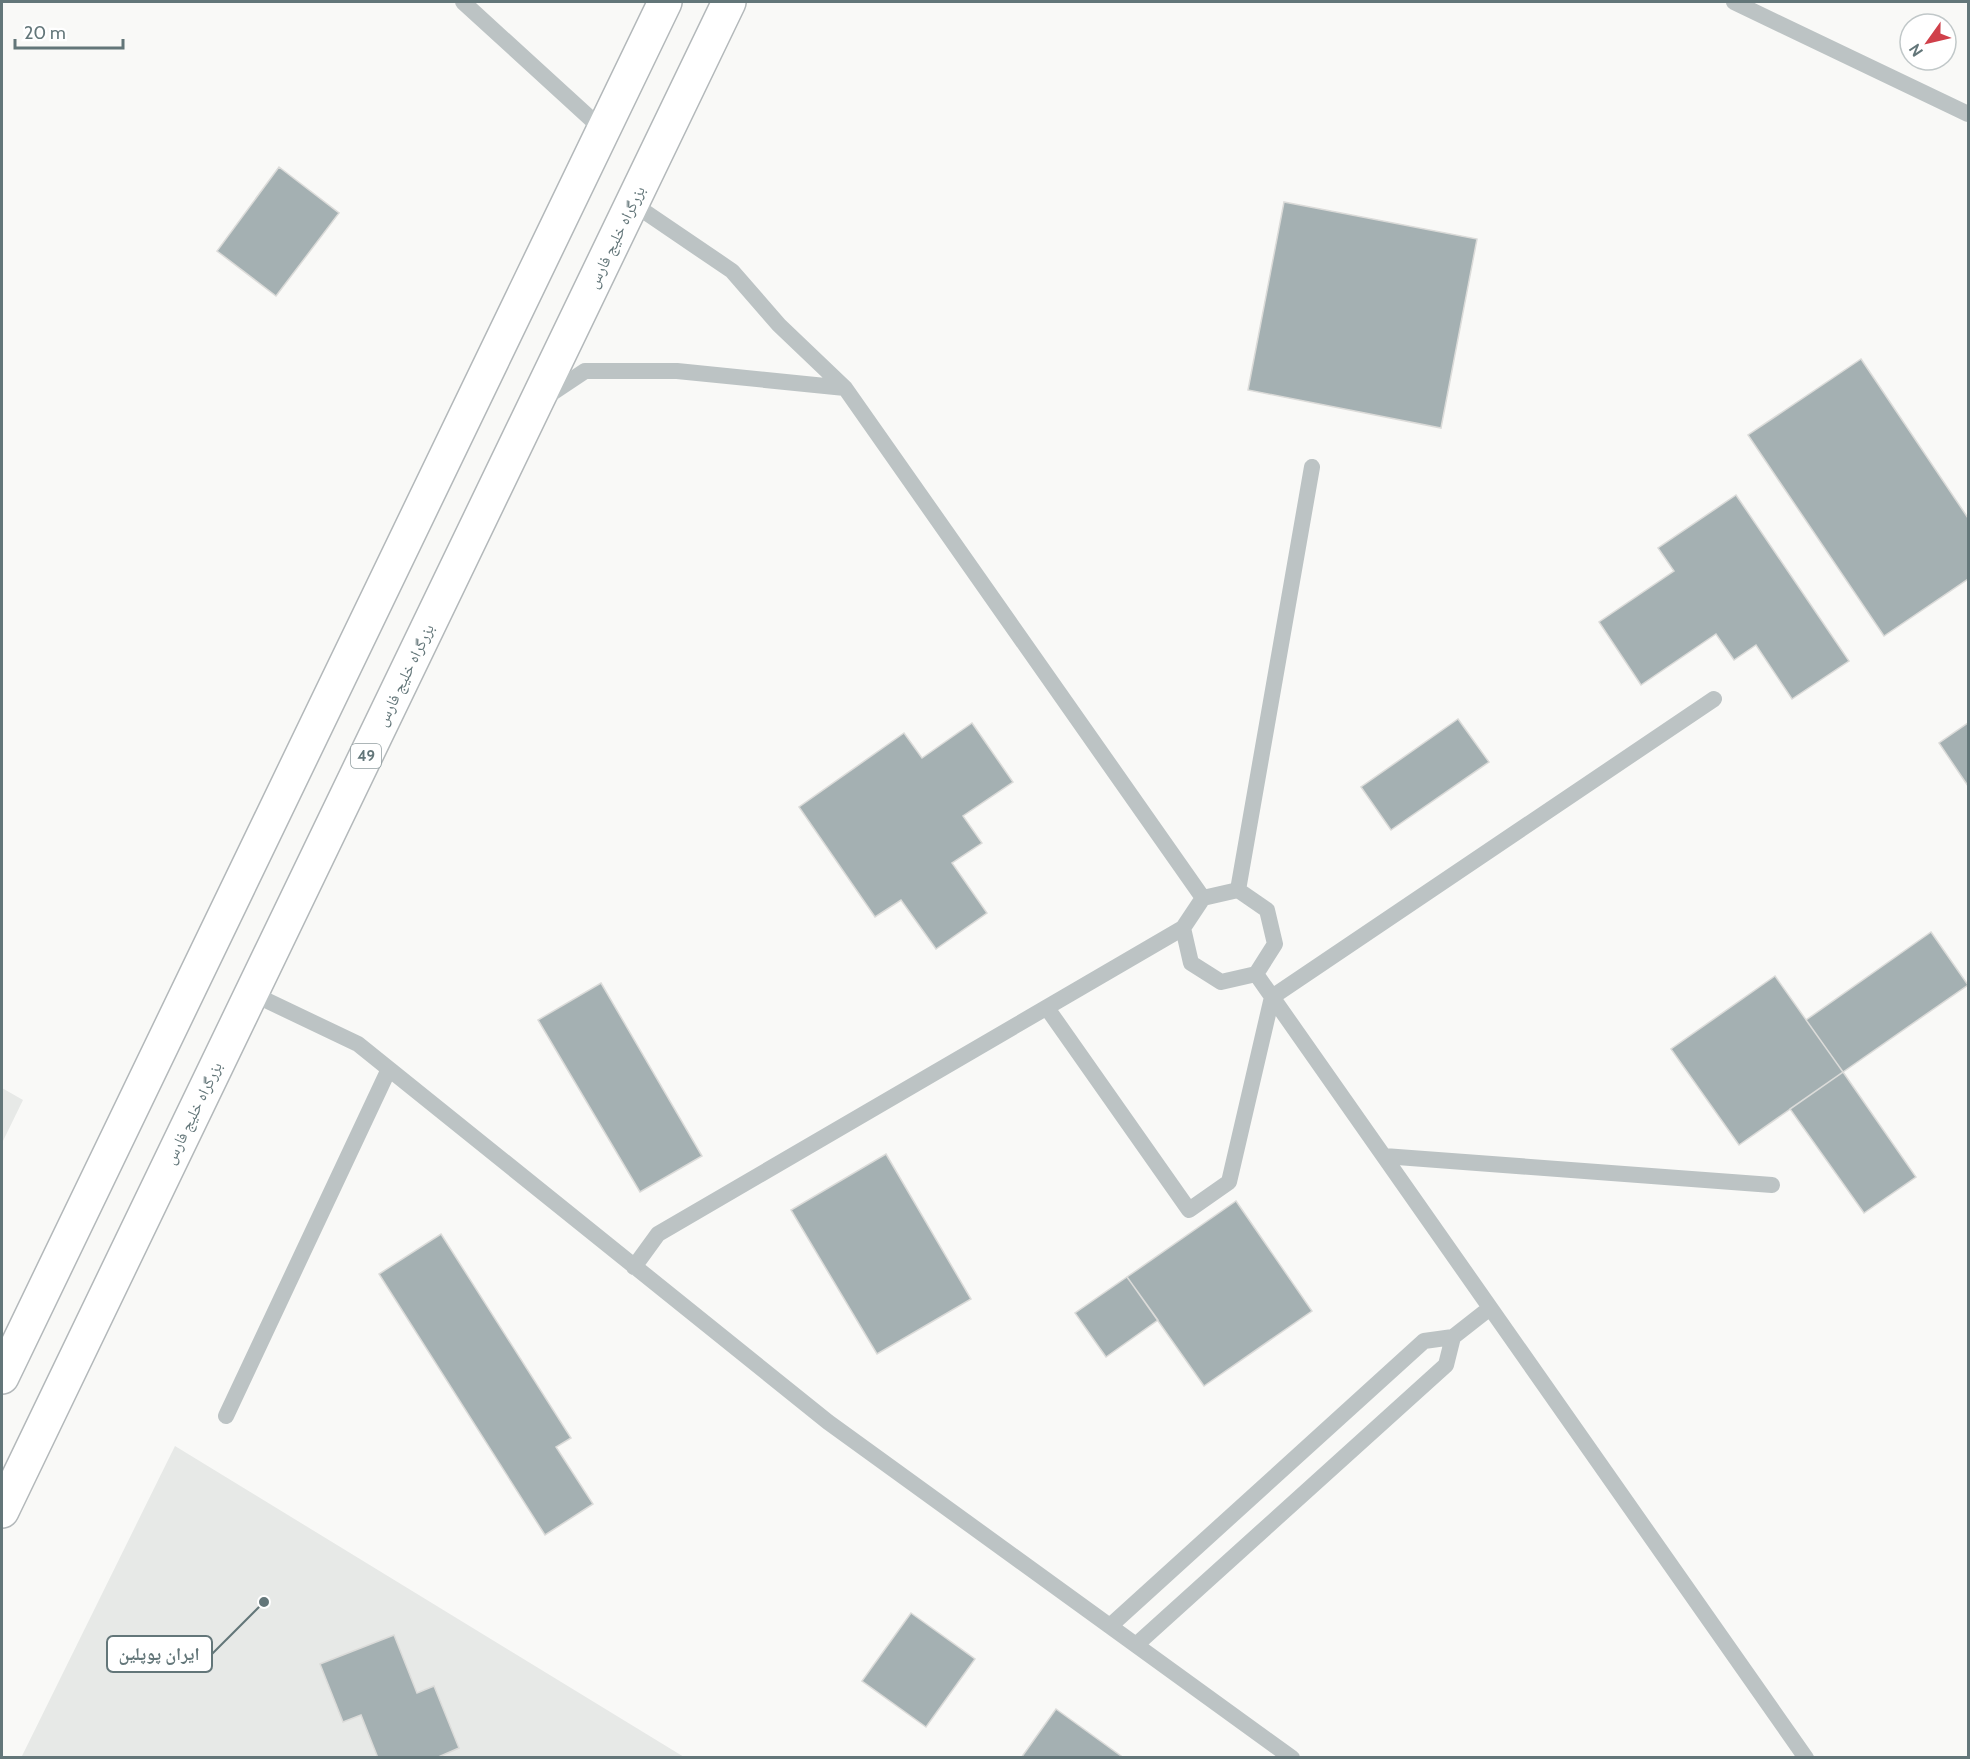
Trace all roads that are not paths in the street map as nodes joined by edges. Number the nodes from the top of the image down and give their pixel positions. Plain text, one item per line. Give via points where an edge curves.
1 (463, 2) edge
2 (665, 2) edge
3 (729, 2) edge
4 (1734, 2) edge
5 (1968, 114) edge
6 (603, 130) junction
7 (632, 203) junction
8 (845, 388) junction
9 (536, 404) junction
10 (1312, 467) dead end
11 (1714, 699) dead end
12 (1238, 891) junction
13 (1203, 898) junction
14 (1183, 928) junction
15 (1256, 974) junction
16 (251, 993) junction
17 (1272, 998) junction
18 (1047, 1008) junction
19 (389, 1069) junction
20 (1384, 1156) junction
21 (1772, 1185) dead end
22 (634, 1267) junction
23 (1490, 1308) junction
24 (1453, 1337) junction
25 (2, 1377) edge
26 (225, 1416) dead end
27 (2, 1511) edge
28 (1110, 1626) junction
29 (1136, 1645) junction
30 (1292, 1758) edge
31 (1806, 1758) edge

1 - 6 lane
2 - 6 highway
3 - 7 highway, بزرگراه خلیج فارس / 49
4 - 5 lane
6 - 25 highway
7 - 8 lane via 732,270 780,325
7 - 9 highway, بزرگراه خلیج فارس / 49
8 - 9 lane via 677,371 585,371
8 - 13 lane
9 - 16 highway, بزرگراه خلیج فارس / 49
10 - 12 lane
11 - 17 lane
12 - 13 lane
12 - 15 lane via 1267,910 1275,944
13 - 14 lane
14 - 15 lane via 1191,963 1221,982
14 - 18 lane
15 - 17 lane
16 - 19 lane via 358,1044
16 - 27 highway, بزرگراه خلیج فارس / 49
17 - 18 lane via 1228,1182 1189,1210
17 - 20 lane
18 - 22 lane via 658,1234
19 - 22 lane
19 - 26 lane
20 - 21 lane
20 - 23 lane
22 - 28 lane via 828,1422
23 - 24 lane
23 - 31 lane
24 - 28 lane via 1424,1341
24 - 29 lane via 1446,1365
28 - 29 lane
29 - 30 lane

